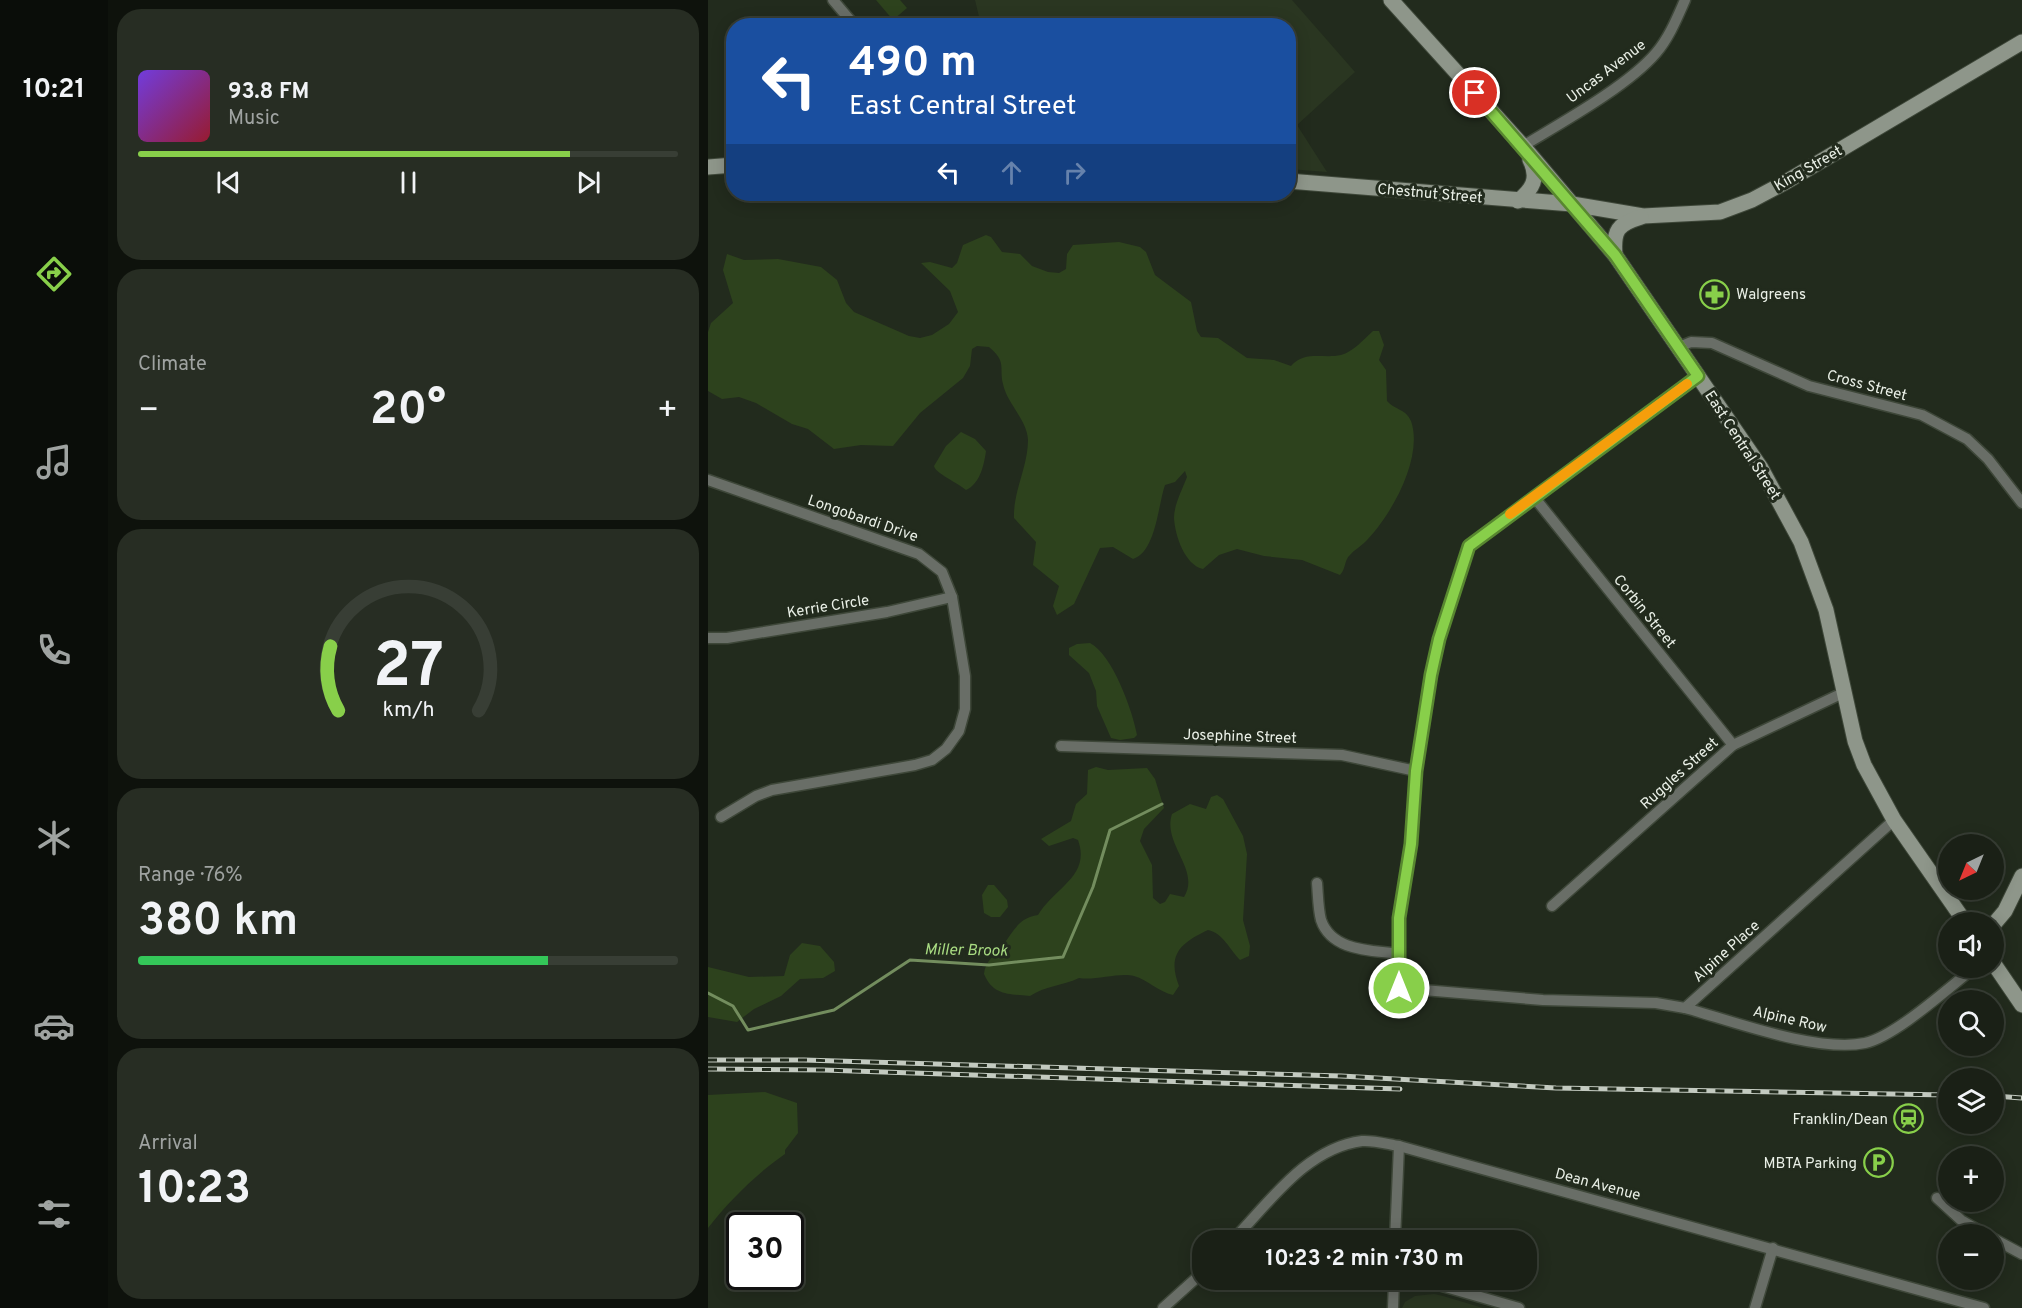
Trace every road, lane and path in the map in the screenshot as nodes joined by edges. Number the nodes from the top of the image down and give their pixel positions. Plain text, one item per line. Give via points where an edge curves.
1 (833, 0) edge
2 (1391, 0) edge
3 (1685, 0) edge
4 (848, 18) edge
5 (2022, 42) edge
6 (1523, 146) junction
7 (726, 166) edge
8 (708, 167) edge
9 (1296, 182) edge
10 (1518, 201) junction
11 (1572, 204) junction
12 (1643, 216) junction
13 (1615, 255) junction
14 (1679, 347) junction
15 (1698, 376) junction
16 (708, 480) edge
17 (1534, 497) junction
18 (2022, 503) edge
19 (952, 597) junction
20 (708, 638) edge
21 (1845, 692) junction
22 (1733, 745) junction
23 (1061, 746) dead end
24 (1416, 771) junction
25 (721, 817) dead end
26 (1893, 820) junction
27 (2022, 876) edge
28 (1317, 883) dead end
29 (1552, 906) dead end
30 (1958, 912) edge
31 (2003, 912) edge
32 (1399, 954) junction
33 (1961, 978) edge
34 (2004, 978) edge
35 (2022, 1005) edge
36 (1685, 1008) junction
37 (1399, 1146) junction
38 (1937, 1198) dead end
39 (1968, 1224) edge
40 (1242, 1230) edge
41 (1395, 1230) edge
42 (2004, 1244) edge
43 (1773, 1248) junction
44 (2022, 1254) edge
45 (1192, 1282) edge
46 (1394, 1290) edge
47 (1456, 1290) edge
48 (1163, 1308) edge
49 (1393, 1308) edge
50 (1519, 1308) edge
51 (1755, 1308) edge
52 (1984, 1308) edge

1 - 4 street
2 - 6 main road, East Central Street
3 - 6 street, Uncas Avenue via 1657,52 1644,65
5 - 12 main road, King Street via 1752,200 1720,212
6 - 10 main road via 1535,170 1535,181
6 - 11 main road, East Central Street
7 - 8 main road
9 - 10 main road, Chestnut Street
10 - 11 main road, Chestnut Street
11 - 12 main road, King Street
11 - 13 main road, East Central Street
12 - 13 main road via 1623,222 1616,231
13 - 14 main road, East Central Street
14 - 15 main road, East Central Street
14 - 18 street, Cross Street via 1691,342 1712,343 1809,386 1922,415 1967,440 1988,459
15 - 17 street
15 - 21 main road, East Central Street via 1761,468 1801,542 1826,610
16 - 19 street, Longobardi Drive via 919,554 942,572
17 - 22 street, Corbin Street
17 - 24 street via 1469,546 1439,639
19 - 20 street, Kerrie Circle via 842,620
19 - 25 street, Longobardi Drive via 966,702 959,731 946,749 932,760 903,768 772,790
21 - 22 street, Ruggles Street
21 - 26 main road, East Central Street via 1864,765
22 - 29 street, Ruggles Street
23 - 24 street, Josephine Street via 1342,755
24 - 32 street via 1411,844 1399,918
26 - 30 main road, East Central Street
26 - 36 street, Alpine Place
27 - 31 main road
28 - 32 street via 1322,921 1331,937 1349,947
32 - 36 street via 1399,988
33 - 36 street, Alpine Row via 1911,1016 1864,1043 1831,1044 1791,1037
34 - 35 main road
37 - 40 street, Dean Avenue via 1364,1141 1329,1151 1287,1181
37 - 41 street
37 - 43 street, Dean Avenue
38 - 39 street
42 - 44 street
43 - 51 street
43 - 52 street, Dean Avenue
45 - 48 street
46 - 49 street
47 - 50 street

